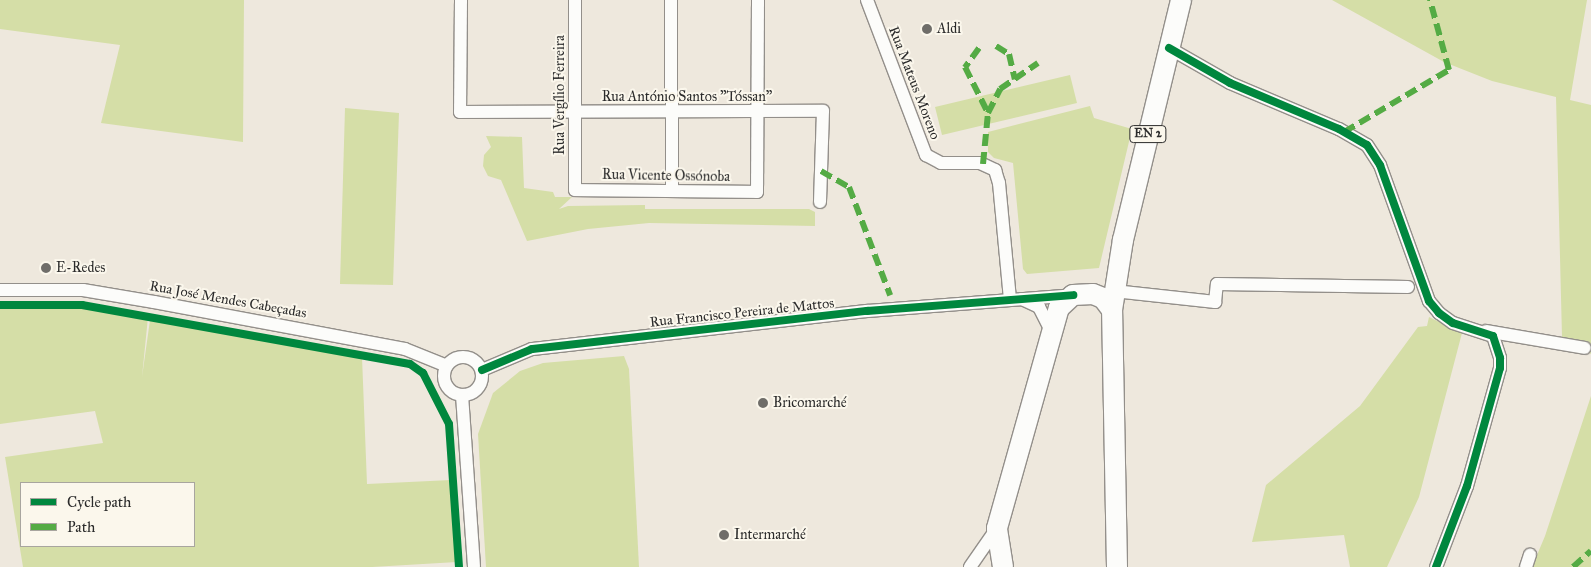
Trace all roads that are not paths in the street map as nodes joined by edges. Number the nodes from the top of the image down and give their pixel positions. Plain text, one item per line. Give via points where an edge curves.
1 (462, 0) edge
2 (576, 0) edge
3 (671, 0) edge
4 (758, 0) edge
5 (867, 0) edge
6 (1181, 0) edge
7 (1169, 48) junction
8 (672, 111) junction
9 (575, 112) junction
10 (758, 112) junction
11 (575, 190) joint
12 (672, 191) junction
13 (820, 202) dead end
14 (1118, 269) junction
15 (1408, 287) dead end
16 (0, 290) edge
17 (1076, 294) junction
18 (1015, 298) junction
19 (1113, 301) junction
20 (1480, 330) junction
21 (1052, 332) junction
22 (1584, 348) dead end
23 (446, 366) junction
24 (482, 370) junction
25 (462, 395) junction
26 (997, 528) junction
27 (474, 567) edge
28 (970, 567) edge
29 (1003, 567) edge
30 (1118, 567) edge
31 (1436, 567) edge

1 - 9 street, Rua António Santos "Tóssan" via 460,112
2 - 9 street, Rua Vergílio Ferreira
3 - 8 street
4 - 10 street
5 - 18 street, Rua Mateus Moreno via 926,154 942,163 983,164 995,170
6 - 7 main road, EN 2
7 - 14 main road, EN 2
7 - 20 street via 1230,83 1339,129 1367,145 1380,165 1429,301 1453,323
8 - 9 street, Rua António Santos "Tóssan"
8 - 10 street, Rua António Santos "Tóssan"
8 - 12 street
9 - 11 street, Rua Vergílio Ferreira
10 - 12 street, Rua Vicente Ossónoba via 757,192
10 - 13 street, Rua António Santos "Tóssan" via 823,111
11 - 12 street, Rua Vicente Ossónoba
14 - 17 main road via 1103,283
14 - 19 main road, EN 2
15 - 19 street via 1217,284 1215,302
16 - 23 street, Rua José Mendes Cabeçadas via 83,290 154,302 405,348
17 - 18 street, Rua Francisco Pereira de Mattos
17 - 19 main road via 1098,295
17 - 21 main road via 1062,303
18 - 21 street via 1039,307
18 - 24 street, Rua Francisco Pereira de Mattos via 867,311 532,349
19 - 30 main road, EN 2
20 - 22 street
20 - 31 street via 1493,336 1500,368 1467,486
21 - 26 main road
23 - 24 street via 456,358 468,357
23 - 25 street via 446,385
24 - 25 street via 479,388
25 - 27 street
26 - 28 street
26 - 29 main road

